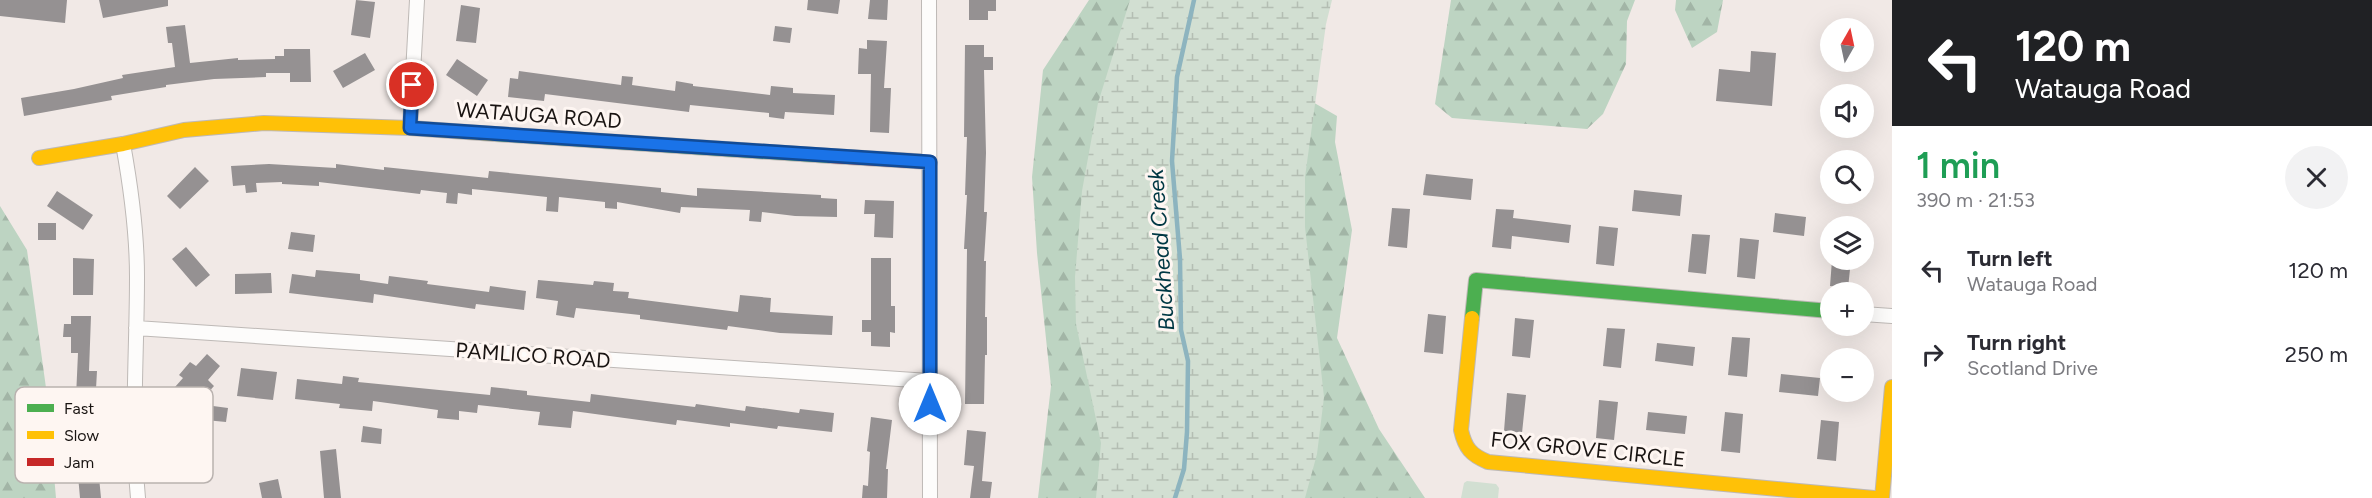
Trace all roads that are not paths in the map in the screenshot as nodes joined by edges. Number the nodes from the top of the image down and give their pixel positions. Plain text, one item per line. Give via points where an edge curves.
1 (417, 0) edge
2 (929, 0) edge
3 (410, 128) junction
4 (123, 144) junction
5 (39, 158) dead end
6 (930, 162) junction
7 (1820, 310) edge
8 (1874, 315) edge
9 (1892, 316) edge
10 (136, 328) junction
11 (929, 381) junction
12 (136, 387) edge
13 (1892, 387) edge
14 (137, 483) edge
15 (138, 498) edge
16 (930, 498) edge
17 (1874, 498) edge
18 (1882, 498) edge

1 - 3 street
2 - 6 street
3 - 4 street, WATAUGA ROAD via 225,125
3 - 6 street, WATAUGA ROAD
4 - 5 street, WATAUGA ROAD
4 - 10 street via 135,228
6 - 11 street
7 - 17 street, FOX GROVE CIRCLE via 1476,280 1461,430 1464,445 1472,455 1488,462
8 - 9 street
10 - 11 street, PAMLICO ROAD
10 - 12 street
11 - 16 street
13 - 18 street
14 - 15 street

